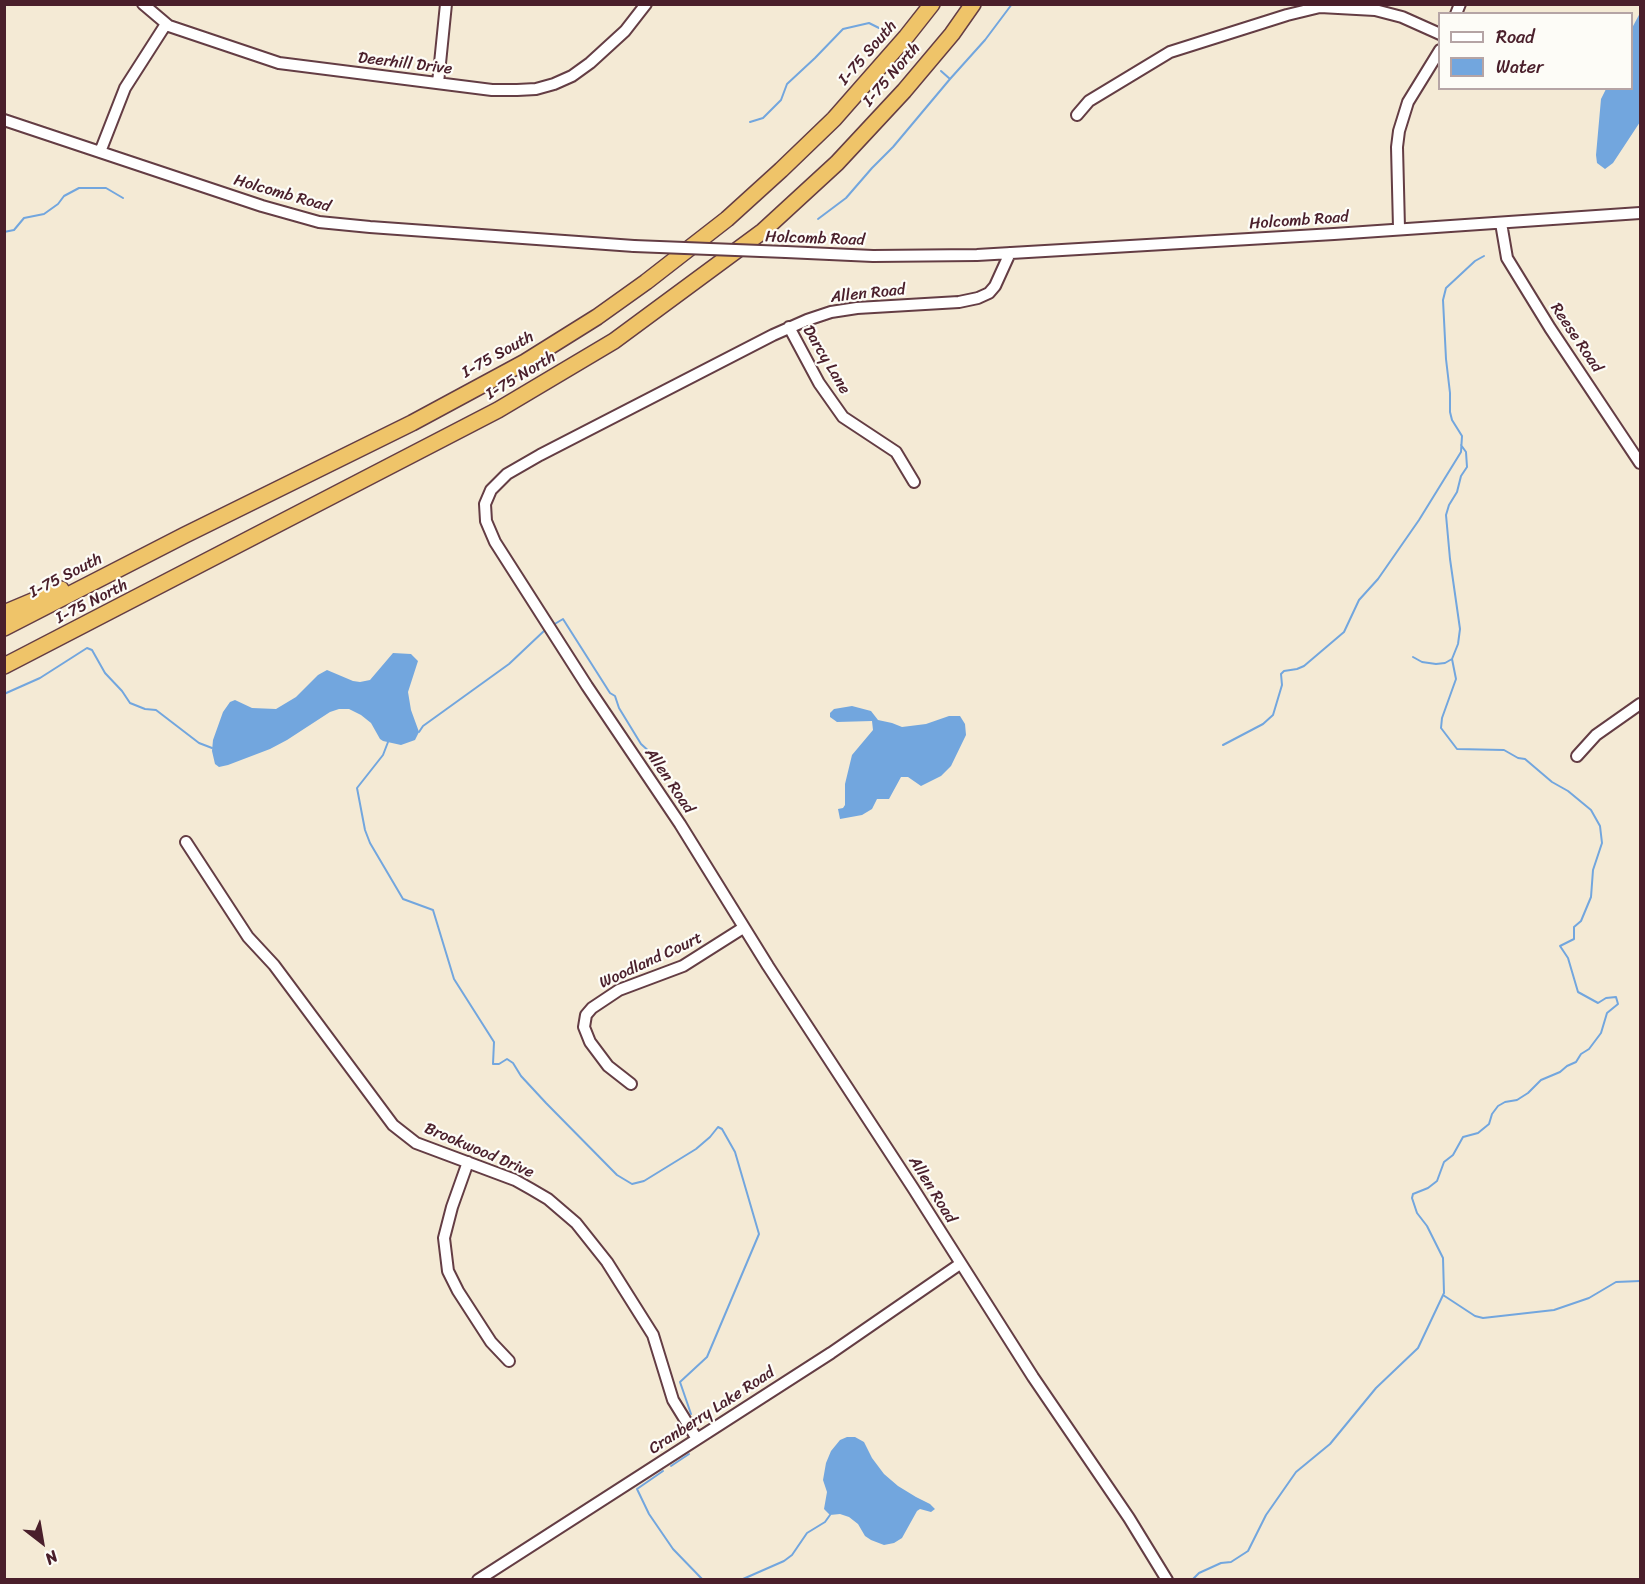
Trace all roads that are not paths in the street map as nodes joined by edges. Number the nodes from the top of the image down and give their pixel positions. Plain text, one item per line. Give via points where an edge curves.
1 (143, 4) edge
2 (446, 4) edge
3 (646, 4) edge
4 (932, 4) edge
5 (973, 4) edge
6 (166, 24) junction
7 (1438, 33) edge
8 (1438, 53) edge
9 (438, 83) junction
10 (1077, 115) dead end
11 (4, 120) edge
12 (100, 152) junction
13 (1641, 213) edge
14 (1501, 223) junction
15 (1399, 228) junction
16 (1010, 253) junction
17 (789, 327) junction
18 (1641, 463) edge
19 (914, 482) dead end
20 (185, 535) junction
21 (4, 613) edge
22 (4, 628) edge
23 (72, 632) junction
24 (4, 666) edge
25 (4, 676) edge
26 (1641, 704) edge
27 (1577, 756) dead end
28 (186, 842) dead end
29 (743, 928) junction
30 (631, 1084) dead end
31 (468, 1162) junction
32 (960, 1264) junction
33 (509, 1360) dead end
34 (697, 1439) junction
35 (478, 1580) edge
36 (1167, 1580) edge

1 - 6 street, Deerhill Drive
2 - 9 street
3 - 9 street, Deerhill Drive via 625,32 602,53 572,76 554,84 536,89 492,90
4 - 20 highway, I-75 South via 834,119 781,170 727,219 597,317 525,362 412,423
5 - 23 highway, I-75 North via 952,34 837,163 764,231 614,341 498,410
6 - 9 street, Deerhill Drive via 279,63
6 - 12 street via 125,88
7 - 10 street via 1375,10 1320,7 1170,52 1089,101
8 - 15 street via 1408,102 1399,131
11 - 12 street, Holcomb Road
12 - 16 street, Holcomb Road, bridge via 319,222 634,246 873,256
13 - 14 street, Holcomb Road
14 - 15 street, Holcomb Road
14 - 18 street, Reese Road via 1507,258
15 - 16 street, Holcomb Road
16 - 17 street, Allen Road via 995,286 978,298 857,308 831,312
17 - 19 street, Darcy Lane via 819,383 843,417 896,452
17 - 29 street, Allen Road via 531,460 507,474 491,490 485,504 486,521 495,542 680,824
20 - 21 highway
20 - 22 highway, I-75 South
23 - 24 highway, I-75 North
23 - 25 highway via 37,659
26 - 27 street via 1596,735
28 - 31 street, Brookwood Drive via 248,937 274,965 393,1125 417,1143
29 - 30 street, Woodland Court via 683,966 619,990 586,1015 584,1028 590,1042 608,1066
29 - 32 street, Allen Road
31 - 33 street via 444,1238 448,1271 491,1342
31 - 34 street, Brookwood Drive via 515,1180 548,1199 576,1222 653,1335 673,1400
32 - 34 street, Cranberry Lake Road
32 - 36 street, Allen Road
34 - 35 street, Cranberry Lake Road

